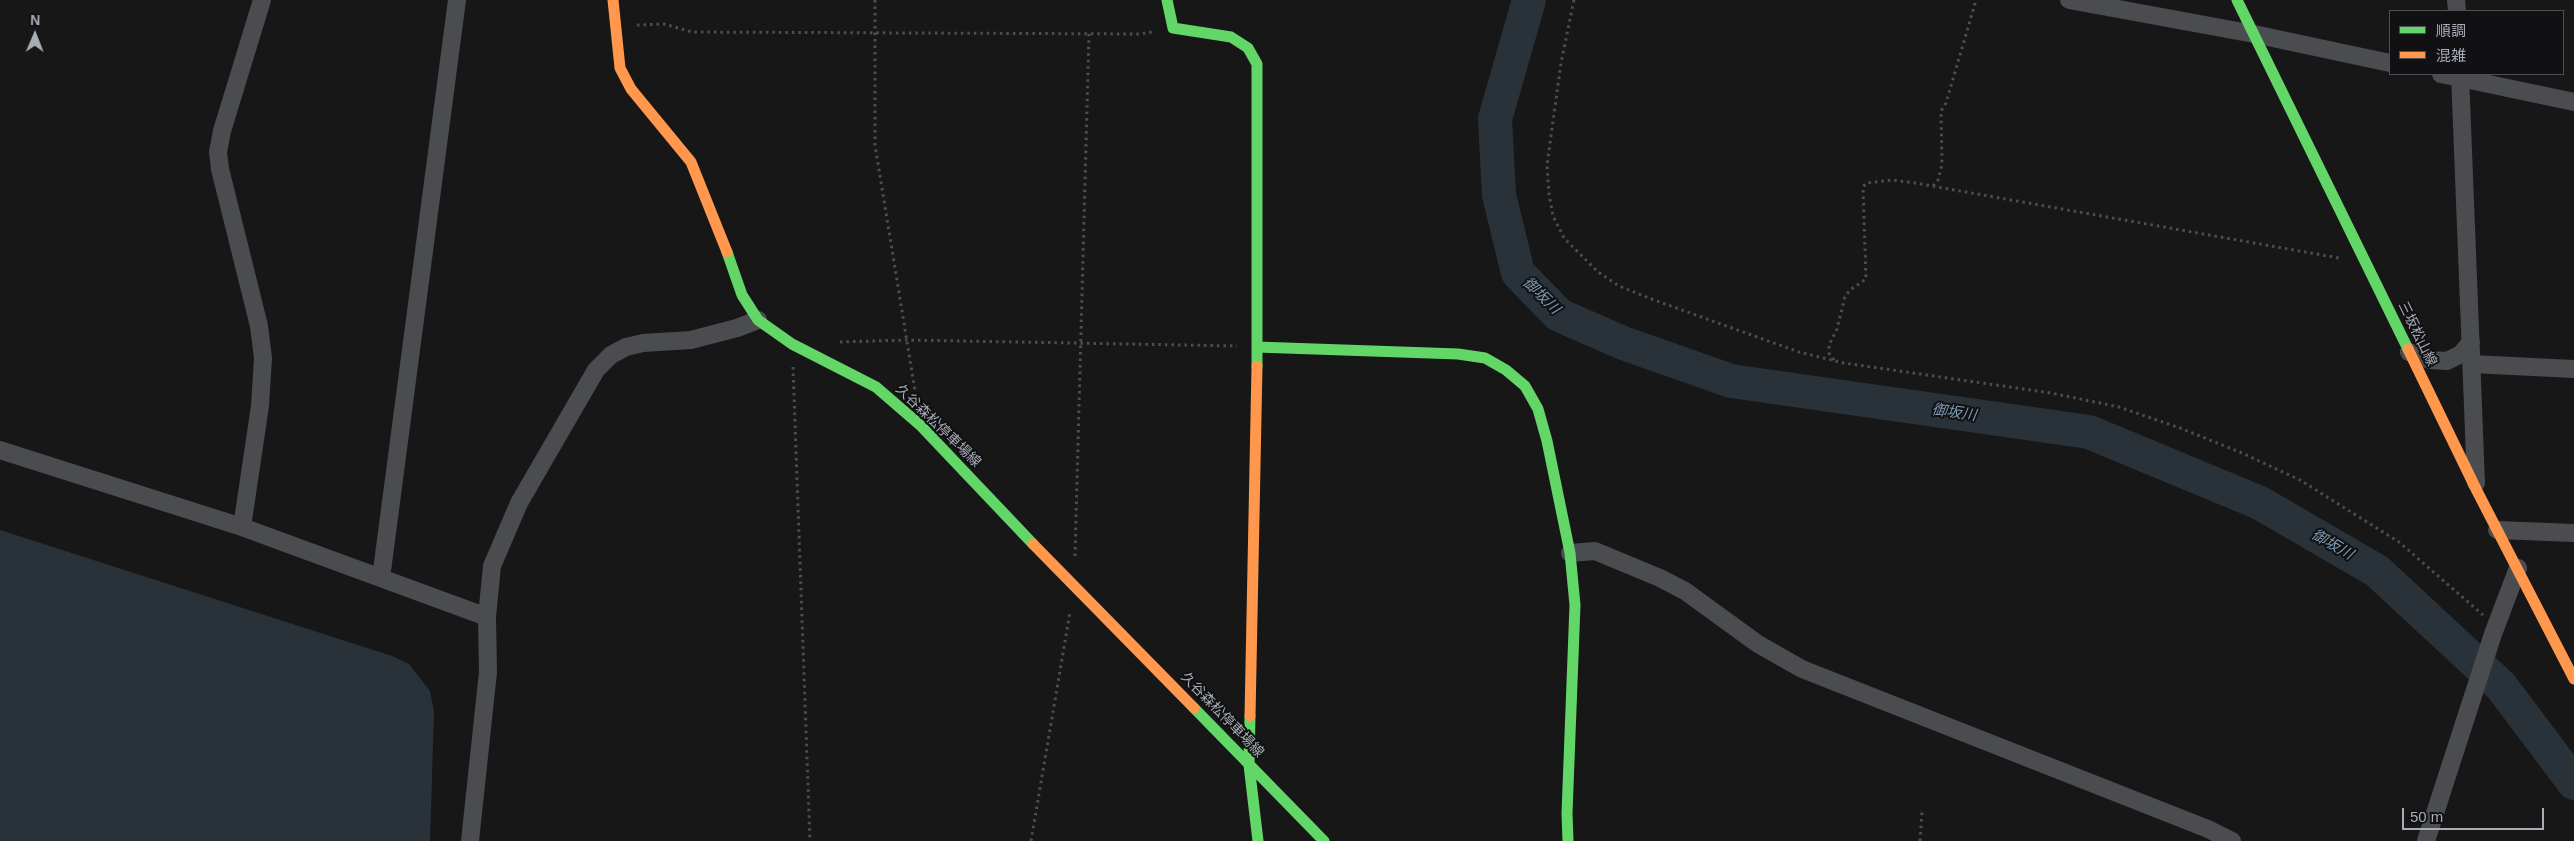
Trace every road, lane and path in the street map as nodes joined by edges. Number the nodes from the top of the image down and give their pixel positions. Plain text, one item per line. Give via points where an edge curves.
1 (262, 0) edge
2 (457, 0) edge
3 (613, 0) edge
4 (874, 0) edge
5 (1168, 0) edge
6 (1574, 0) edge
7 (1976, 0) edge
8 (2069, 0) edge
9 (2237, 0) edge
10 (617, 25) junction
11 (1173, 28) junction
12 (875, 33) junction
13 (1089, 34) junction
14 (2254, 34) junction
15 (2389, 63) edge
16 (2460, 76) edge
17 (2574, 102) edge
18 (1933, 186) junction
19 (2362, 255) junction
20 (758, 320) junction
21 (906, 340) junction
22 (2471, 342) junction
23 (830, 343) dead end
24 (1081, 343) junction
25 (792, 344) junction
26 (1257, 347) junction
27 (2409, 352) junction
28 (1835, 360) junction
29 (2472, 364) junction
30 (2574, 368) edge
31 (916, 397) dead end
32 (0, 450) edge
33 (2477, 491) junction
34 (242, 527) junction
35 (2497, 530) junction
36 (2574, 534) edge
37 (1570, 553) junction
38 (1075, 558) dead end
39 (2518, 568) junction
40 (381, 578) junction
41 (1075, 587) junction
42 (487, 617) junction
43 (2495, 630) junction
44 (2574, 679) edge
45 (1249, 765) junction
46 (1922, 812) dead end
47 (470, 841) edge
48 (810, 841) edge
49 (1031, 841) edge
50 (1258, 841) edge
51 (1324, 841) edge
52 (1568, 841) edge
53 (1920, 841) edge
54 (2232, 841) edge
55 (2426, 841) edge

1 - 34 street via 218,152 259,326 262,358 260,406
2 - 40 street
3 - 10 main road, 久谷森松停車場線
4 - 12 path
5 - 11 main road
6 - 28 path via 1561,63 1547,165 1553,216 1564,238 1598,272 1619,286 1754,337
7 - 18 path via 1941,111 1942,166
8 - 14 street
9 - 14 main road, 三坂松山線
10 - 12 path via 664,24 692,32
10 - 20 main road, 久谷森松停車場線 via 620,68 631,89 691,162 716,220 742,295
11 - 13 path via 1140,34
11 - 26 main road via 1232,37 1248,48 1257,64
12 - 13 path
12 - 21 path via 875,145
13 - 24 path
14 - 15 street
14 - 19 main road, 三坂松山線
16 - 17 street
16 - 22 street
18 - 19 path via 2349,260
18 - 28 path via 1892,180 1866,183 1863,188 1866,279 1845,297 1837,329 1829,345 1829,353
19 - 27 main road, 三坂松山線
20 - 25 main road, 久谷森松停車場線
20 - 42 street via 691,340 626,347 611,355 596,370 519,503 503,539 492,566
21 - 23 path
21 - 24 path
21 - 31 path
22 - 27 street via 2456,358 2448,361 2430,360
22 - 29 street
24 - 26 path
24 - 38 path
25 - 41 main road, 久谷森松停車場線 via 876,387 920,425
25 - 48 path
26 - 37 main road via 1458,354 1485,358 1506,370 1525,386 1538,409
26 - 45 main road
27 - 33 main road, 三坂松山線
28 - 43 path via 2051,393 2119,407 2242,452 2300,480 2399,542
29 - 30 street
29 - 33 street
32 - 34 street
33 - 35 main road, 三坂松山線
34 - 40 street
35 - 36 street
35 - 39 main road, 三坂松山線
37 - 52 main road via 1575,605
37 - 54 street via 1595,551 1660,578 1685,591 1758,644 1802,669 2184,819
39 - 43 street
39 - 44 main road, 三坂松山線
40 - 42 street
41 - 45 main road, 久谷森松停車場線
41 - 49 path
42 - 47 street via 488,672
43 - 55 street
45 - 50 main road
45 - 51 main road, 久谷森松停車場線
46 - 53 path

